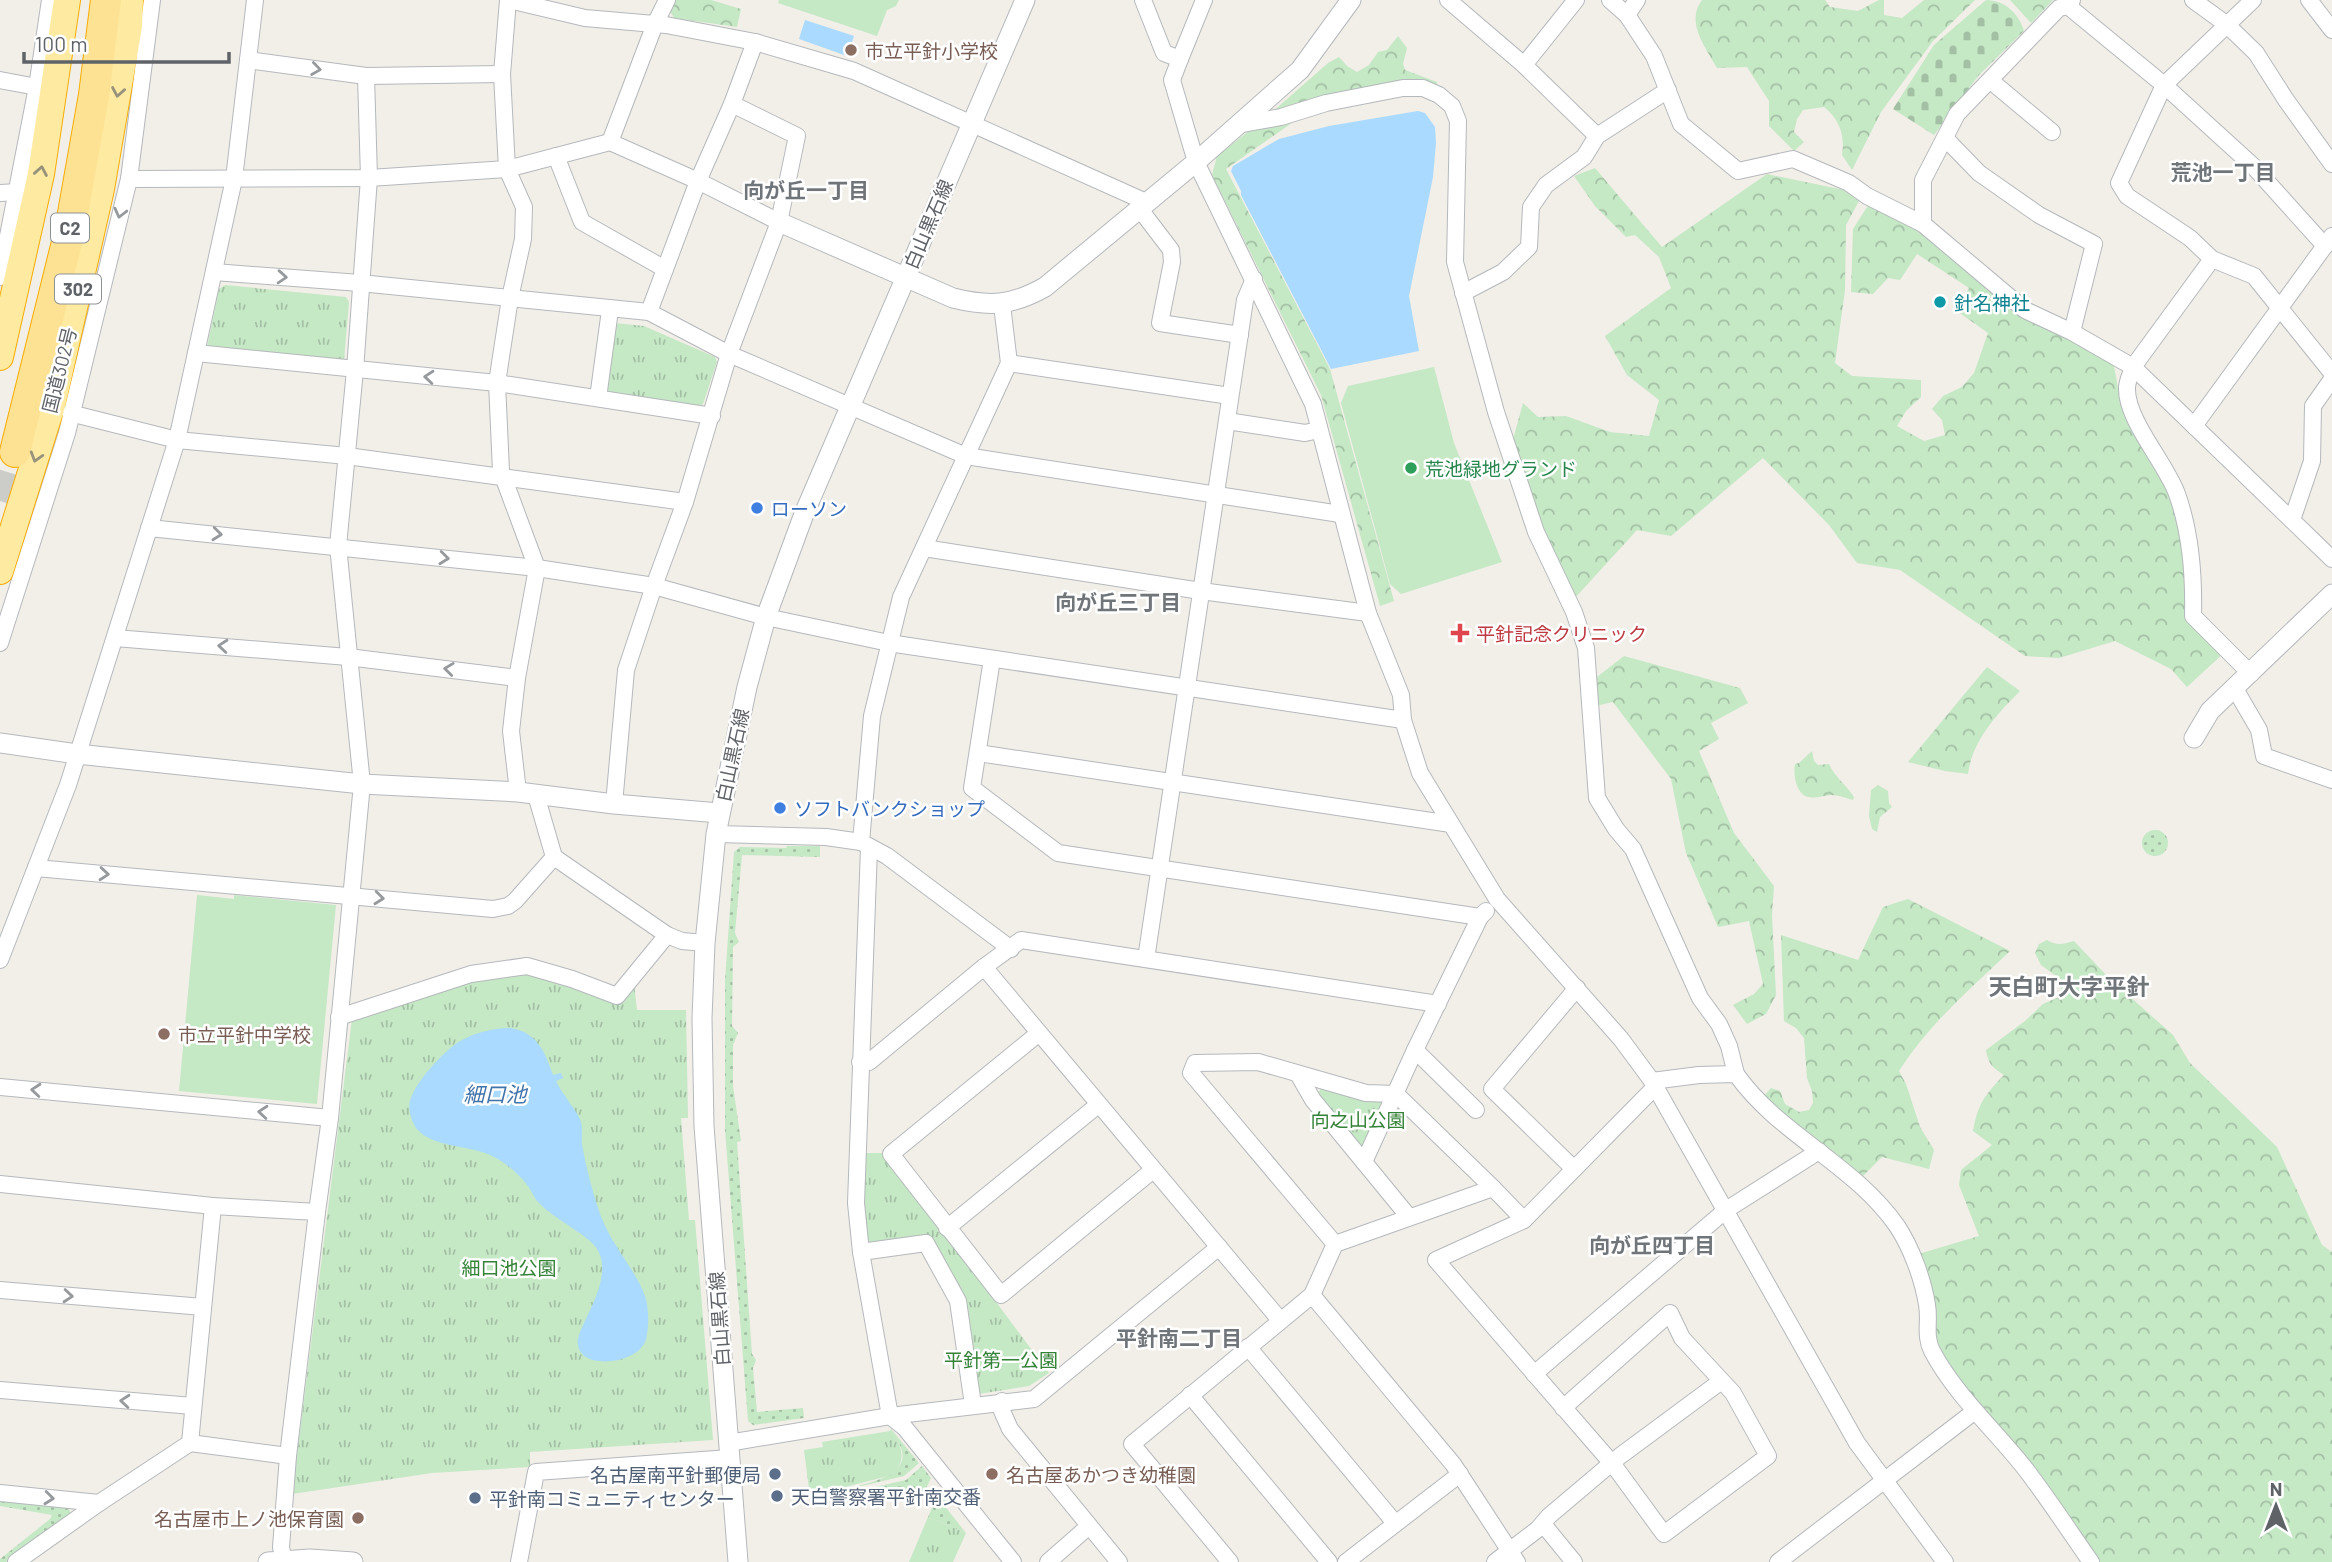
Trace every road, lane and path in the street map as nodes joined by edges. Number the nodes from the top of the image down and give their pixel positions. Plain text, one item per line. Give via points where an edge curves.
1 (50, 0) edge
2 (67, 0) edge
3 (88, 0) edge
4 (106, 0) edge
5 (130, 0) edge
6 (152, 0) edge
7 (255, 0) edge
8 (508, 0) edge
9 (667, 0) edge
10 (1025, 0) edge
11 (1143, 0) edge
12 (1204, 0) edge
13 (1351, 0) edge
14 (1448, 0) edge
15 (1576, 0) edge
16 (1610, 0) edge
17 (1637, 0) edge
18 (2193, 0) edge
19 (2253, 0) edge
20 (2309, 0) edge
21 (2070, 3) edge
22 (1627, 15) junction
23 (655, 24) junction
24 (2226, 24) junction
25 (2332, 30) edge
26 (755, 42) junction
27 (1180, 59) junction
28 (248, 60) junction
29 (1524, 65) junction
30 (502, 74) junction
31 (366, 76) junction
32 (0, 80) edge
33 (1991, 80) junction
34 (2164, 85) junction
35 (37, 87) junction
36 (1668, 90) junction
37 (732, 104) junction
38 (971, 125) junction
39 (1237, 125) junction
40 (2052, 132) dead end
41 (1597, 136) junction
42 (1945, 138) junction
43 (610, 142) junction
44 (556, 156) junction
45 (1196, 162) junction
46 (2332, 164) edge
47 (508, 169) junction
48 (369, 178) junction
49 (129, 179) junction
50 (234, 179) junction
51 (698, 181) junction
52 (18, 192) junction
53 (0, 193) edge
54 (1142, 205) junction
55 (779, 222) junction
56 (1923, 224) junction
57 (2329, 241) edge
58 (2212, 259) junction
59 (665, 270) junction
60 (214, 272) junction
61 (0, 276) edge
62 (906, 276) junction
63 (1254, 279) junction
64 (360, 283) junction
65 (1464, 293) junction
66 (510, 298) junction
67 (1002, 304) junction
68 (2279, 307) junction
69 (610, 310) junction
70 (649, 313) junction
71 (2072, 332) junction
72 (1240, 335) junction
73 (196, 353) junction
74 (729, 354) junction
75 (0, 357) edge
76 (1009, 363) junction
77 (2133, 368) junction
78 (355, 370) junction
79 (2332, 373) edge
80 (2332, 379) edge
81 (497, 383) junction
82 (1230, 396) junction
83 (598, 397) junction
84 (849, 406) junction
85 (70, 412) junction
86 (712, 416) junction
87 (1227, 421) junction
88 (2194, 426) junction
89 (1319, 430) junction
90 (177, 440) junction
91 (8, 451) edge
92 (346, 456) junction
93 (967, 456) junction
94 (504, 477) junction
95 (1215, 494) junction
96 (685, 502) junction
97 (1340, 514) junction
98 (2292, 520) junction
99 (149, 528) junction
100 (338, 546) junction
101 (924, 548) junction
102 (2332, 559) edge
103 (11, 560) edge
104 (537, 568) junction
105 (654, 586) junction
106 (1201, 591) junction
107 (2332, 594) edge
108 (1368, 613) junction
109 (766, 617) junction
110 (115, 638) junction
111 (0, 643) edge
112 (889, 643) junction
113 (348, 657) junction
114 (992, 659) junction
115 (2251, 674) junction
116 (517, 678) junction
117 (2234, 687) junction
118 (1186, 688) junction
119 (1403, 720) junction
120 (2194, 738) dead end
121 (0, 743) edge
122 (978, 753) junction
123 (77, 754) junction
124 (2332, 778) edge
125 (1172, 783) junction
126 (362, 784) junction
127 (527, 794) junction
128 (614, 804) junction
129 (719, 813) junction
130 (1451, 824) junction
131 (716, 834) junction
132 (865, 845) junction
133 (554, 857) junction
134 (36, 867) junction
135 (1159, 867) junction
136 (353, 895) junction
137 (1497, 899) junction
138 (1480, 917) junction
139 (667, 935) junction
140 (705, 943) junction
141 (1011, 949) junction
142 (1146, 959) junction
143 (0, 960) edge
144 (984, 967) junction
145 (1577, 988) junction
146 (1437, 1004) junction
147 (339, 1017) junction
148 (1039, 1033) junction
149 (1415, 1050) junction
150 (860, 1062) junction
151 (1298, 1074) junction
152 (1736, 1074) junction
153 (1653, 1084) junction
154 (0, 1087) edge
155 (1396, 1094) junction
156 (1098, 1105) junction
157 (1476, 1110) dead end
158 (330, 1118) junction
159 (1819, 1151) junction
160 (1364, 1162) junction
161 (1574, 1169) junction
162 (1153, 1170) junction
163 (0, 1184) edge
164 (1493, 1188) junction
165 (213, 1206) junction
166 (1726, 1210) junction
167 (317, 1212) junction
168 (1409, 1217) junction
169 (1524, 1220) junction
170 (947, 1228) junction
171 (1335, 1244) junction
172 (1219, 1247) junction
173 (861, 1252) junction
174 (0, 1290) edge
175 (1312, 1295) junction
176 (203, 1307) junction
177 (1280, 1320) junction
178 (1248, 1347) junction
179 (1534, 1374) junction
180 (1720, 1382) junction
181 (0, 1390) edge
182 (1190, 1395) junction
183 (1002, 1401) junction
184 (973, 1405) junction
185 (193, 1406) junction
186 (1563, 1408) junction
187 (1975, 1411) junction
188 (890, 1416) junction
189 (190, 1443) junction
190 (729, 1451) junction
191 (288, 1456) junction
192 (1612, 1463) junction
193 (1460, 1474) junction
194 (1886, 1482) junction
195 (0, 1493) edge
196 (99, 1503) junction
197 (1395, 1523) junction
198 (1542, 1524) junction
199 (1089, 1526) junction
200 (1514, 1556) edge
201 (279, 1561) edge
202 (16, 1562) edge
203 (353, 1562) edge
204 (519, 1562) edge
205 (738, 1562) edge
206 (1013, 1562) edge
207 (1048, 1562) edge
208 (1119, 1562) edge
209 (1230, 1562) edge
210 (1329, 1562) edge
211 (1346, 1562) edge
212 (1495, 1562) edge
213 (1574, 1562) edge
214 (1778, 1562) edge
215 (1945, 1562) edge
216 (2091, 1562) edge

1 - 35 street
75 -> 2 highway via 41,174
3 - 91 highway, C2 via 52,231
4 - 91 highway, C2 via 70,230
5 -> 103 highway, 国道302号 / 302 via 98,202
6 - 49 street
7 - 28 street
8 - 23 street via 585,18
8 - 30 street
9 - 23 street
10 - 38 street, 白山黒石線
11 - 27 street via 1164,52
12 - 27 street
13 - 39 street via 1300,70
14 - 29 street
15 - 29 street
16 - 22 street
17 - 22 street
18 - 24 street
19 - 24 street
20 - 25 street
21 - 33 street via 2059,8
21 - 34 street
22 - 36 street via 1654,56
23 - 26 street
23 - 43 street
24 - 34 street
24 - 46 street via 2256,53
26 - 37 street
26 - 38 street via 854,71
27 - 45 street via 1172,80
28 -> 31 street
28 - 50 street
29 - 41 street
30 - 31 street
30 - 47 street
31 - 48 street
32 - 35 street
33 - 40 street
33 - 42 street via 1956,114
34 - 57 street
34 - 58 street via 2119,183 2127,196 2190,238
35 - 52 street
36 - 41 street
36 - 56 street via 1681,124 1738,172 1793,159 1849,183
37 - 51 street
37 - 55 street via 797,136
38 - 54 street
38 - 62 street, 白山黒石線
39 - 45 street
39 - 65 street via 1403,88 1423,88 1439,95 1452,106 1458,121 1455,261
41 - 65 street via 1584,157 1546,185 1531,207 1529,247 1503,272
42 - 56 street via 1923,180
42 - 71 street via 1979,173 2039,215 2094,244
43 - 44 street
43 - 51 street
44 - 47 street
44 - 59 street via 582,222
45 - 54 street
45 - 63 street
47 - 48 street
47 - 66 street via 524,207 523,239
48 - 50 street
48 - 64 street
49 - 50 street
49 -> 85 street
50 - 60 street
51 - 55 street
51 - 59 street
52 - 53 street
52 - 61 street
54 - 67 street via 1045,288
54 - 72 street via 1171,250 1160,323
55 - 62 street
55 - 74 street
56 - 71 street via 2025,310
57 - 68 street
58 - 68 street via 2254,276
58 - 77 street
59 - 70 street
60 -> 64 street
60 - 73 street
62 - 67 street via 953,298
62 - 84 street, 白山黒石線
63 - 72 street via 1245,299
63 - 89 street via 1312,404
64 - 66 street
64 - 78 street
65 - 152 street via 1496,412 1536,532 1586,648 1597,798 1633,849 1700,998 1719,1024
66 - 69 street
66 - 81 street
67 - 76 street
68 - 79 street
68 - 88 street
69 - 70 street
69 - 83 street
70 - 74 street
71 - 77 street
72 - 82 street
73 - 78 street
73 - 90 street
74 - 84 street
74 - 86 street
76 - 82 street
76 - 93 street
77 - 88 street
77 - 115 street via 2127,386 2130,408 2177,494 2187,533 2194,580 2193,617
81 -> 78 street
78 - 92 street
80 - 98 street via 2313,406 2312,461
81 - 83 street
81 - 94 street
82 - 87 street
83 - 86 street
84 - 93 street
84 - 109 street, 白山黒石線
85 - 90 street
85 - 103 street via 67,433
86 - 96 street
87 - 89 street via 1305,433
87 - 95 street
88 - 98 street
89 - 97 street
90 - 92 street
90 - 99 street
92 - 94 street
92 - 100 street
93 - 95 street
93 - 101 street
94 - 96 street
94 - 104 street
95 - 97 street
95 - 106 street
96 - 105 street
97 - 108 street
98 - 102 street
99 -> 100 street
99 - 110 street
100 -> 104 street
100 - 113 street
101 - 106 street
101 - 112 street via 901,597
103 - 111 street
104 - 105 street
104 - 116 street
105 - 109 street
105 - 128 street via 626,670
106 - 108 street
106 - 118 street
107 - 115 street
108 - 119 street via 1401,695
109 - 112 street
109 - 129 street, 白山黒石線
113 -> 110 street
110 - 123 street
112 - 114 street
112 - 132 street via 872,716
116 -> 113 street
113 - 126 street
114 - 118 street
114 - 122 street
115 - 117 street
116 - 127 street via 511,731
117 - 120 street via 2210,711
117 - 124 street via 2259,730 2263,756
118 - 119 street
118 - 125 street
119 - 130 street via 1420,773
121 - 123 street
122 - 125 street
122 - 135 street via 972,788 1058,853
123 - 126 street
123 - 134 street
125 - 130 street
125 - 135 street
126 - 127 street
126 - 136 street
127 - 128 street
127 - 133 street
128 - 129 street
129 - 131 street, 白山黒石線
130 - 137 street
131 - 132 street via 826,836
131 - 140 street, 白山黒石線
132 - 141 street via 887,856
132 - 150 street
136 -> 133 street via 502,908 515,901
133 - 139 street
134 -> 136 street
134 - 143 street
135 - 138 street
135 - 142 street
136 - 147 street
137 - 138 street
137 - 145 street
138 - 146 street
139 - 140 street
139 - 147 street via 617,996 527,966 471,974
140 - 190 street, 白山黒石線 via 704,1126
141 - 142 street via 1021,940
141 - 144 street
142 - 146 street
144 - 148 street
144 - 150 street via 869,1062
145 - 153 street
145 - 161 street via 1492,1088
146 - 149 street
147 - 158 street
148 - 156 street
148 - 170 street via 891,1154
149 - 155 street
149 - 157 street
150 - 173 street via 856,1203
151 - 155 street via 1366,1093
151 - 160 street via 1313,1100
151 - 171 street via 1258,1062 1195,1063 1191,1073
152 - 153 street
152 - 159 street via 1770,1114
153 - 161 street
153 - 166 street
158 -> 154 street
155 - 160 street
155 - 164 street
156 - 162 street
156 - 170 street
158 - 167 street
159 - 166 street
159 - 187 street via 1867,1191 1897,1226 1909,1248 1927,1306 1926,1341
160 - 168 street
161 - 169 street
162 - 170 street via 1001,1296
162 - 172 street
163 - 165 street
164 - 168 street
164 - 169 street
165 - 167 street
165 - 176 street
166 - 179 street
166 - 194 street via 1857,1443
167 - 191 street
168 - 171 street
169 - 179 street via 1436,1260
171 - 175 street
172 - 177 street
172 - 183 street via 1034,1399
173 - 184 street via 926,1243 958,1301
173 - 188 street
174 -> 176 street
175 - 177 street
175 - 193 street
176 - 185 street
177 - 178 street
178 - 182 street
178 - 197 street
179 - 186 street
180 - 186 street via 1682,1338 1670,1313
180 - 192 street
180 - 192 street via 1733,1394 1768,1455 1664,1534
185 -> 181 street
182 - 209 street via 1132,1444
182 - 210 street
183 - 184 street
183 - 199 street via 1010,1429
184 - 188 street
185 - 189 street
186 - 192 street
187 - 194 street
187 - 216 street via 2026,1471
188 - 190 street
188 - 206 street
189 - 191 street
189 - 196 street
190 - 204 street via 536,1472
190 - 205 street, 白山黒石線
191 - 201 street
192 - 198 street
193 - 197 street
193 - 200 street
194 - 214 street
194 - 215 street
195 -> 196 street
196 - 202 street
197 - 211 street
198 - 200 street
198 - 213 street
199 - 207 street
199 - 208 street
200 - 212 street
201 - 203 street

